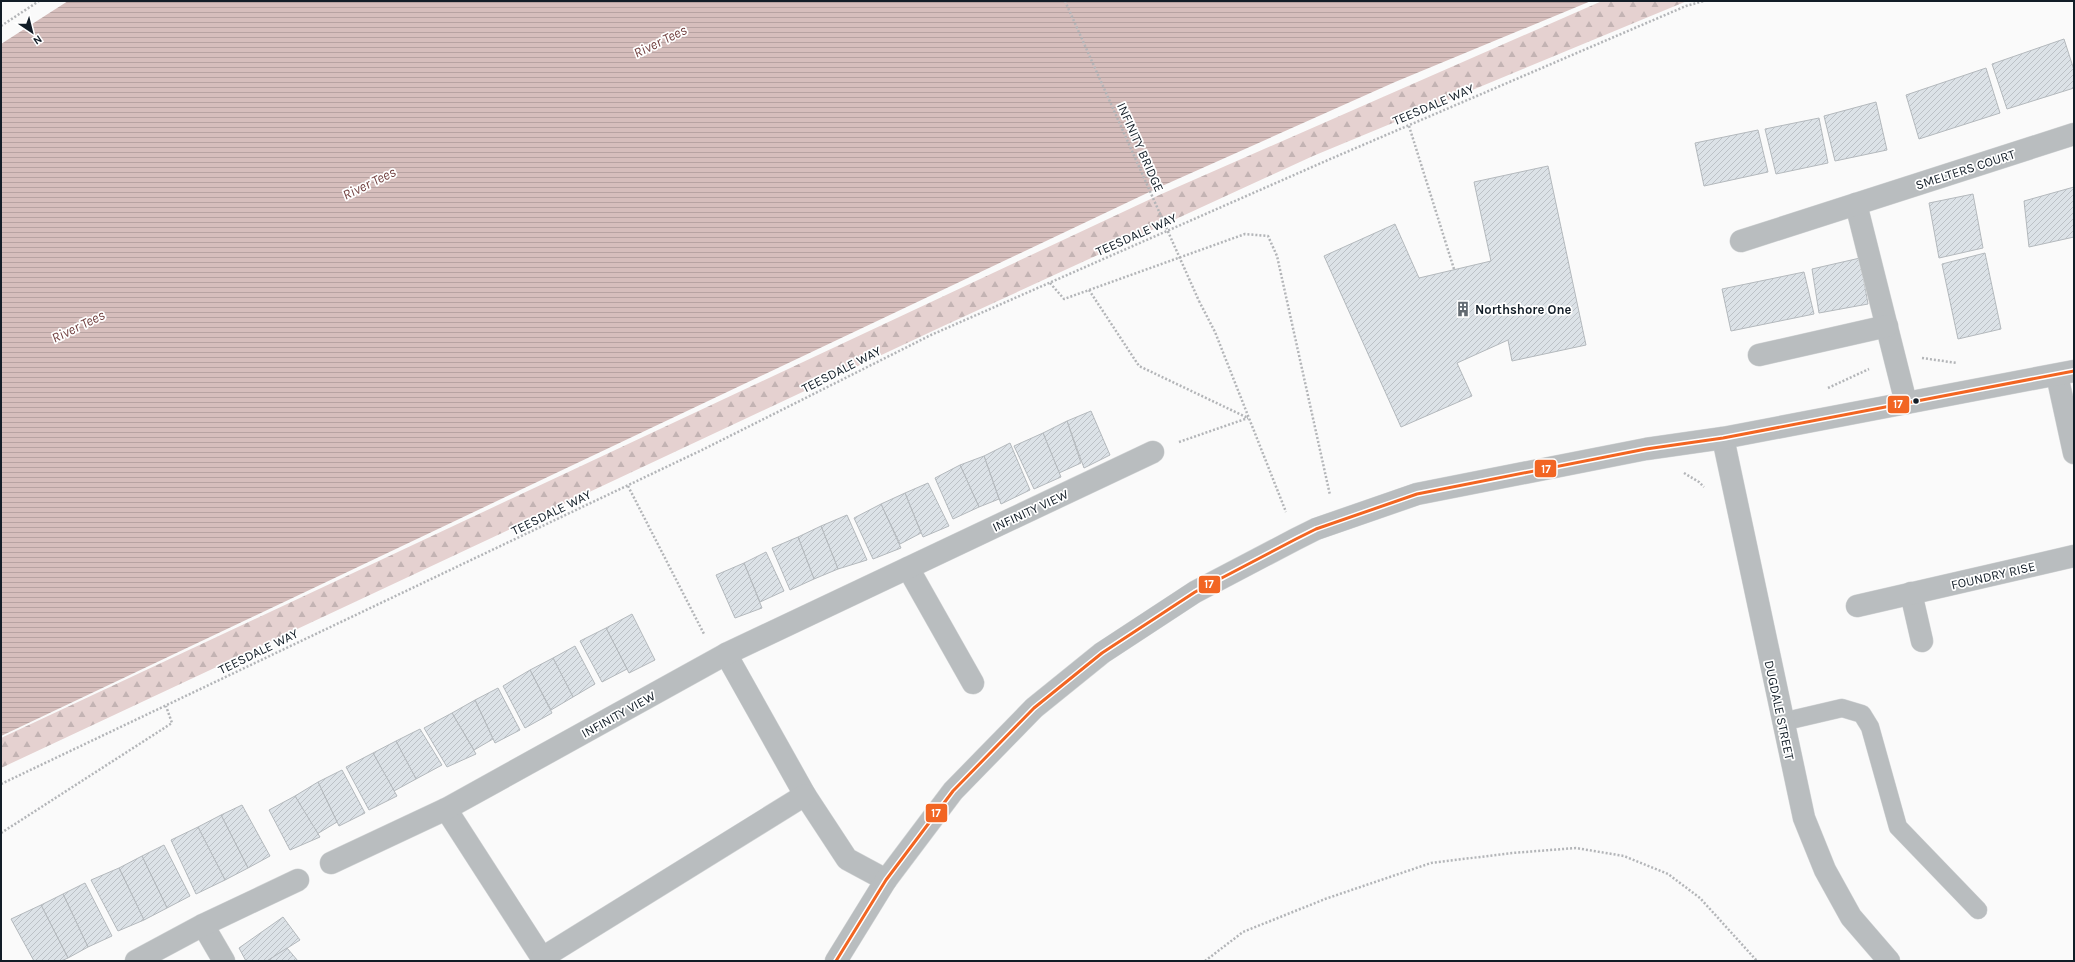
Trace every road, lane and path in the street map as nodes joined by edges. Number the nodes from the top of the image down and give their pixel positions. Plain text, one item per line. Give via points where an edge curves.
1 (39, 1) edge
2 (1065, 1) edge
3 (1704, 1) edge
4 (1, 26) edge
5 (1409, 126) junction
6 (2074, 134) edge
7 (1856, 204) junction
8 (1741, 242) dead end
9 (1454, 269) dead end
10 (1050, 283) junction
11 (1089, 290) junction
12 (1887, 326) junction
13 (1759, 355) dead end
14 (2066, 373) edge
15 (1906, 403) junction
16 (1248, 418) junction
17 (1723, 438) junction
18 (1153, 452) joint
19 (2074, 454) edge
20 (628, 486) junction
21 (1338, 522) junction
22 (1296, 539) junction
23 (2074, 556) edge
24 (908, 568) junction
25 (1911, 593) junction
26 (1857, 606) dead end
27 (1922, 640) dead end
28 (722, 657) junction
29 (973, 683) dead end
30 (166, 706) junction
31 (1782, 722) junction
32 (1, 784) edge
33 (805, 795) junction
34 (446, 809) junction
35 (1, 833) edge
36 (331, 862) dead end
37 (298, 880) dead end
38 (886, 880) junction
39 (1978, 910) dead end
40 (203, 925) junction
41 (543, 960) edge
42 (136, 961) edge
43 (224, 961) edge
44 (836, 961) edge
45 (1205, 961) edge
46 (1757, 961) edge
47 (1889, 961) edge

1 - 4 path
2 - 16 path, INFINITY BRIDGE, bridge via 1214,332
3 - 5 path, TEESDALE WAY via 1686,6
5 - 9 path
5 - 10 path, TEESDALE WAY
6 - 7 street, SMELTERS COURT
7 - 8 street, SMELTERS COURT
7 - 12 street
10 - 11 path via 1064,299
10 - 20 path, TEESDALE WAY via 931,335
11 - 16 path via 1139,366
11 - 21 path via 1245,234 1268,236 1277,256
12 - 13 street
12 - 15 street
14 - 15 street
14 - 19 street
15 - 17 street
16 - 18 path
16 - 22 path, INFINITY BRIDGE
17 - 21 street via 1638,450 1417,494
17 - 31 street, DUGDALE STREET
18 - 24 street, INFINITY VIEW
20 - 28 path
20 - 30 path, TEESDALE WAY
21 - 22 street
22 - 38 street via 1195,592 1102,653 1034,708 953,791
23 - 25 street, FOUNDRY RISE
24 - 28 street, INFINITY VIEW
24 - 29 street
25 - 26 street, FOUNDRY RISE
25 - 27 street
28 - 33 street
28 - 34 street, INFINITY VIEW
30 - 32 path, TEESDALE WAY
30 - 35 path via 172,723
31 - 39 lane via 1842,708 1862,714 1870,727 1898,826
31 - 47 street, DUGDALE STREET via 1804,818 1825,870 1851,917
33 - 38 street via 847,859
33 - 41 street
34 - 36 street, INFINITY VIEW
34 - 41 street
37 - 40 street
38 - 44 street
40 - 42 street
40 - 43 street
45 - 46 path via 1243,932 1325,899 1431,863 1576,848 1624,856 1668,874 1700,898

